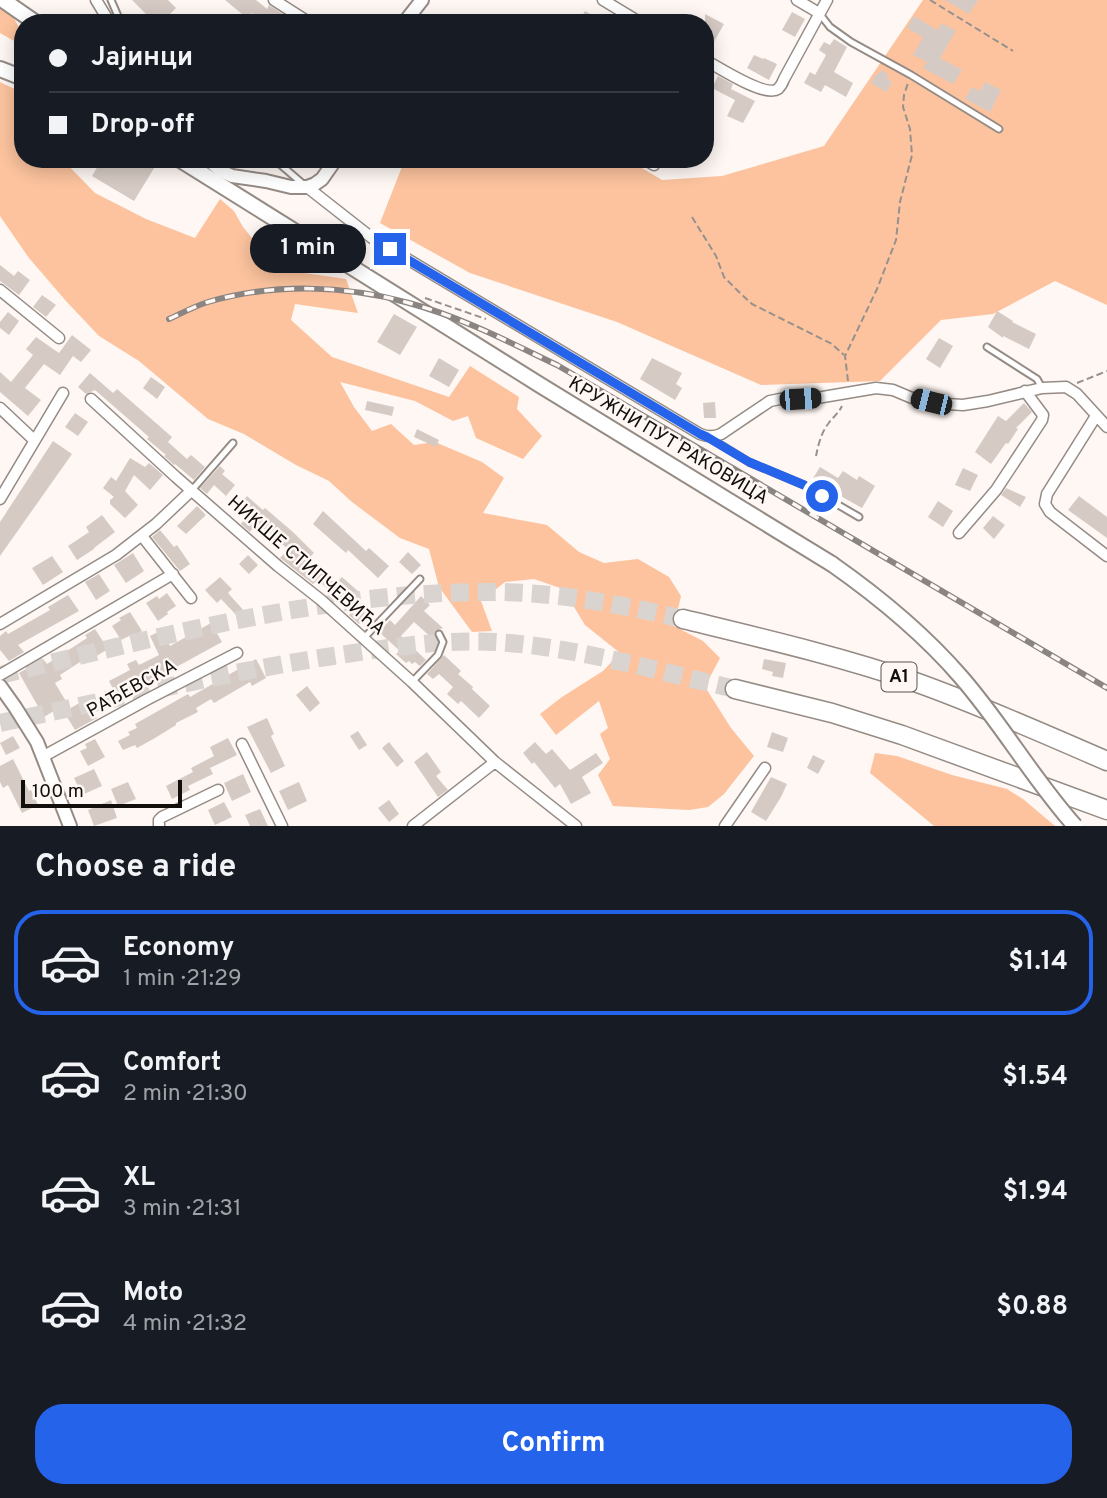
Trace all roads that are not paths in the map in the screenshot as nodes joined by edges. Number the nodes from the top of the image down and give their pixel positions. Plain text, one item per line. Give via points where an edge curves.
1 (2, 0) edge
2 (274, 0) edge
3 (422, 0) edge
4 (603, 0) edge
5 (797, 0) edge
6 (827, 0) edge
7 (819, 13) junction
8 (23, 14) edge
9 (296, 14) edge
10 (411, 14) edge
11 (626, 14) edge
12 (714, 65) edge
13 (999, 129) dead end
14 (194, 168) edge
15 (218, 168) edge
16 (282, 168) edge
17 (330, 168) edge
18 (307, 187) junction
19 (0, 290) edge
20 (59, 338) dead end
21 (987, 347) dead end
22 (1042, 388) junction
23 (1025, 391) junction
24 (63, 393) dead end
25 (91, 399) dead end
26 (0, 408) edge
27 (1096, 416) junction
28 (1107, 427) edge
29 (707, 437) junction
30 (34, 440) junction
31 (233, 443) dead end
32 (192, 490) junction
33 (0, 499) edge
34 (859, 517) dead end
35 (959, 533) dead end
36 (142, 536) junction
37 (1107, 556) edge
38 (173, 574) junction
39 (420, 579) dead end
40 (191, 598) dead end
41 (683, 619) tunnel mouth
42 (0, 624) edge
43 (439, 634) dead end
44 (363, 639) junction
45 (237, 653) dead end
46 (0, 675) edge
47 (412, 682) junction
48 (0, 686) edge
49 (736, 689) tunnel mouth
50 (242, 744) dead end
51 (44, 756) junction
52 (1107, 761) edge
53 (495, 762) junction
54 (765, 768) dead end
55 (218, 790) dead end
56 (1107, 810) edge
57 (570, 824) edge
58 (71, 826) edge
59 (159, 826) edge
60 (282, 826) edge
61 (413, 826) edge
62 (725, 826) edge
63 (1075, 826) edge

1 - 8 main road
2 - 9 street
3 - 10 street
4 - 11 street
5 - 7 street
6 - 7 street
7 - 12 street via 779,88 773,91 757,88
7 - 13 lane via 834,30
14 - 63 main road, КРУЖНИ ПУТ РАКОВИЦА, bridge via 832,564 888,605 960,676
15 - 18 street via 232,176
16 - 18 lane
17 - 18 street via 321,180
18 - 29 street via 372,238
19 - 20 street
21 - 22 lane via 1037,379
22 - 23 street
22 - 27 street via 1066,387
23 - 29 street via 963,405 912,398 886,388 780,399 721,434
23 - 35 street via 1042,420 1003,481
24 - 30 street
25 - 32 street, НИКШЕ СТИПЧЕВИЋА
26 - 30 street
27 - 28 street
27 - 37 street via 1045,503 1050,512
29 - 34 lane
30 - 33 street
31 - 32 lane
32 - 36 street
32 - 44 street, НИКШЕ СТИПЧЕВИЋА
36 - 38 street
36 - 42 street via 96,569
38 - 40 street
38 - 46 street
39 - 44 lane
41 - 52 highway, A1 via 915,682
43 - 47 lane via 443,642 438,655
44 - 47 street, НИКШЕ СТИПЧЕВИЋА
45 - 51 street, РАЂЕВСКА
47 - 53 street, НИКШЕ СТИПЧЕВИЋА
48 - 51 street
49 - 56 highway via 902,735
50 - 60 street
51 - 58 street
53 - 57 street, НИКШЕ СТИПЧЕВИЋА
53 - 61 street
54 - 62 street
55 - 59 street via 162,817

